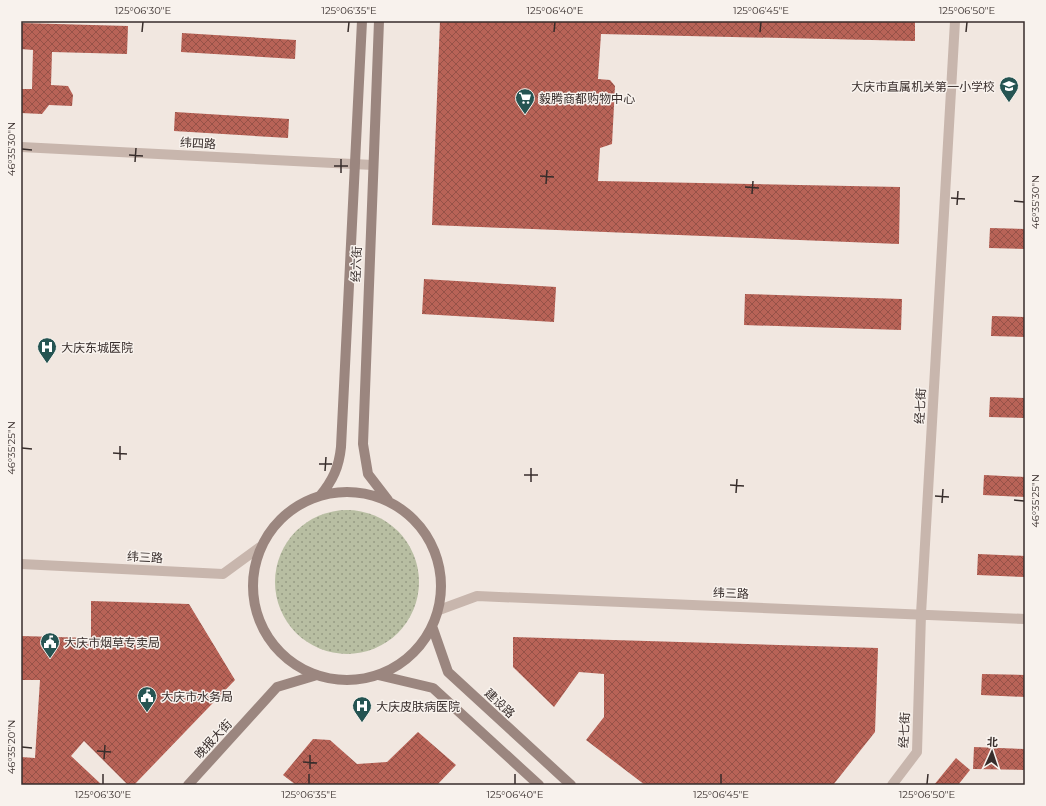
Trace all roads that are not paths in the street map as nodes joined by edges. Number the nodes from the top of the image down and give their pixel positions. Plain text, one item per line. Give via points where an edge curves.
1 (362, 21) edge
2 (379, 21) edge
3 (955, 21) edge
4 (21, 148) edge
5 (356, 164) junction
6 (373, 165) junction
7 (320, 496) junction
8 (388, 500) junction
9 (260, 547) junction
10 (21, 564) edge
11 (439, 610) junction
12 (922, 614) junction
13 (1025, 619) edge
14 (432, 626) junction
15 (378, 675) junction
16 (317, 676) junction
17 (188, 785) edge
18 (539, 785) edge
19 (571, 785) edge
20 (892, 785) edge

1 - 5 main road, 经六街
2 - 6 main road, 经六街
3 - 12 street, 经七街
4 - 5 street, 纬四路
5 - 6 street, 纬四路
5 - 7 main road, 经六街 via 342,447 334,476
6 - 8 main road, 经六街 via 363,444 368,474
7 - 8 main road via 333,492 364,492
7 - 9 main road via 303,502 278,521
8 - 11 main road via 418,523 435,549 442,579
9 - 10 street, 纬三路 via 223,574
9 - 16 main road via 253,578 255,609 268,638 290,661
11 - 12 street, 纬三路 via 477,596
11 - 14 main road
12 - 13 street, 纬三路
12 - 20 street, 经七街 via 917,752
14 - 15 main road via 427,638 405,661
14 - 19 main road, 建设路 via 448,672
15 - 16 main road via 348,680
15 - 18 main road via 433,688
16 - 17 main road, 晚报大街 via 277,687

